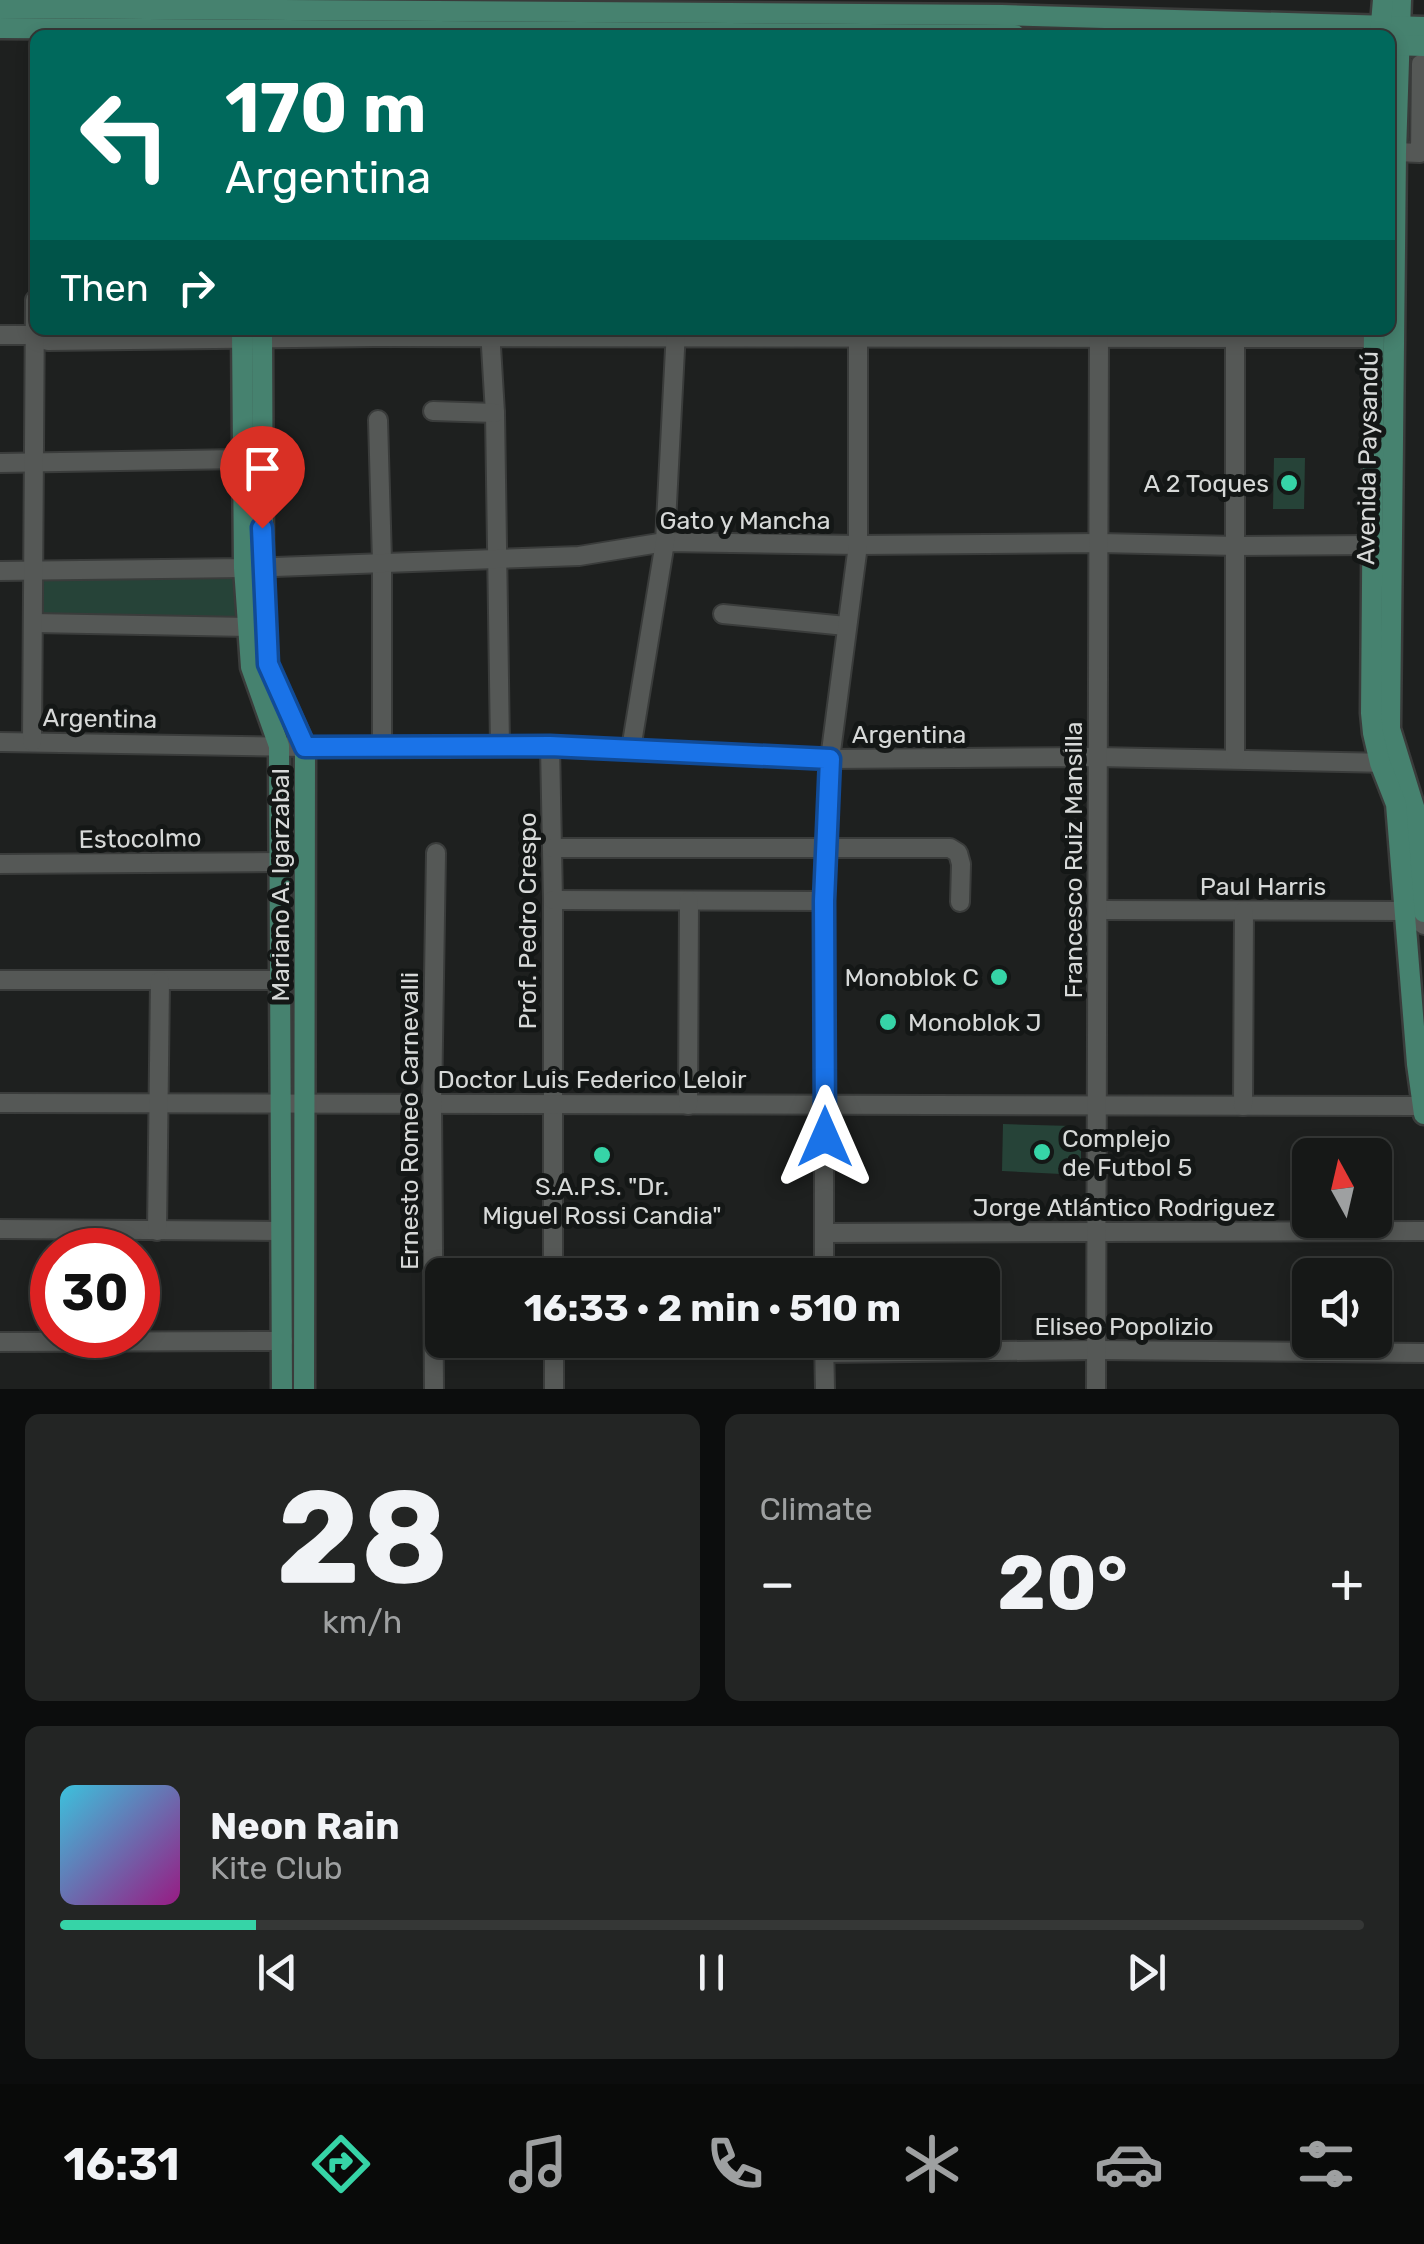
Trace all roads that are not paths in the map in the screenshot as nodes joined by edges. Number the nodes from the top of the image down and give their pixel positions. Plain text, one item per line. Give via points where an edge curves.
1 (1383, 0) edge
2 (1400, 0) edge
3 (227, 5) edge
4 (510, 6) edge
5 (0, 8) edge
6 (978, 17) edge
7 (1002, 17) edge
8 (688, 20) edge
9 (1424, 26) edge
10 (0, 28) edge
11 (249, 28) edge
12 (142, 30) edge
13 (299, 30) edge
14 (535, 30) edge
15 (809, 30) edge
16 (886, 30) edge
17 (1282, 30) edge
18 (1389, 30) edge
19 (1391, 30) edge
20 (30, 31) edge
21 (1395, 34) edge
22 (1395, 37) edge
23 (1424, 46) edge
24 (1424, 63) edge
25 (1395, 132) edge
26 (1396, 152) junction
27 (1395, 165) edge
28 (0, 335) edge
29 (34, 335) junction
30 (192, 335) edge
31 (252, 335) edge
32 (252, 335) edge
33 (490, 335) edge
34 (676, 335) edge
35 (858, 335) edge
36 (1099, 335) edge
37 (1145, 335) edge
38 (1328, 335) edge
39 (1374, 335) edge
40 (1391, 335) edge
41 (131, 336) edge
42 (1236, 337) junction
43 (433, 411) dead end
44 (495, 413) junction
45 (378, 420) dead end
46 (242, 459) junction
47 (0, 463) edge
48 (34, 464) junction
49 (666, 542) junction
50 (1100, 543) junction
51 (1372, 545) junction
52 (858, 546) junction
53 (1237, 546) junction
54 (496, 559) junction
55 (382, 561) junction
56 (253, 567) junction
57 (33, 571) junction
58 (0, 572) edge
59 (723, 614) dead end
60 (34, 622) junction
61 (846, 626) junction
62 (249, 627) junction
63 (0, 742) edge
64 (32, 742) junction
65 (382, 745) junction
66 (279, 746) junction
67 (500, 746) junction
68 (550, 746) junction
69 (305, 747) junction
70 (631, 749) junction
71 (1098, 757) junction
72 (1235, 758) junction
73 (830, 759) junction
74 (1390, 763) junction
75 (826, 847) junction
76 (552, 848) junction
77 (436, 852) dead end
78 (280, 862) junction
79 (0, 864) edge
80 (554, 900) junction
81 (689, 901) junction
82 (824, 901) junction
83 (960, 902) dead end
84 (1098, 910) junction
85 (1244, 911) junction
86 (1414, 912) edge
87 (1424, 925) edge
88 (0, 980) edge
89 (281, 980) junction
90 (160, 981) junction
91 (304, 1102) junction
92 (0, 1103) edge
93 (280, 1103) junction
94 (552, 1103) junction
95 (432, 1104) junction
96 (688, 1104) junction
97 (1098, 1104) junction
98 (159, 1105) junction
99 (825, 1105) junction
100 (1243, 1106) junction
101 (1424, 1109) edge
102 (156, 1228) edge
103 (0, 1229) edge
104 (30, 1229) edge
105 (160, 1231) edge
106 (280, 1231) junction
107 (1424, 1231) edge
108 (824, 1232) junction
109 (1098, 1232) junction
110 (553, 1258) edge
111 (824, 1258) edge
112 (283, 1341) junction
113 (0, 1342) edge
114 (1000, 1349) edge
115 (1096, 1350) junction
116 (1424, 1353) edge
117 (554, 1358) edge
118 (824, 1358) edge
119 (282, 1389) edge
120 (304, 1389) edge
121 (434, 1389) edge
122 (554, 1389) edge
123 (825, 1389) edge
124 (1096, 1389) edge

1 - 18 main road, Avenida Paysandú
2 - 19 main road, Avenida Paysandú
3 - 5 main road
3 - 11 main road
4 - 8 main road
4 - 11 main road
6 - 7 main road
6 - 8 main road
6 - 16 main road
7 - 17 main road
8 - 14 main road
8 - 15 main road
9 - 21 main road
10 - 20 main road
11 - 12 main road
11 - 13 main road
22 - 23 main road
24 - 26 street via 1420,153
25 - 26 main road, Avenida Paysandú
26 - 27 main road, Avenida Paysandú
28 - 29 street
29 - 41 street via 48,341
29 - 48 street
30 - 41 street
31 - 46 main road, Mariano A. Igarzabal
32 - 56 main road, Mariano A. Igarzabal
33 - 44 street
34 - 49 street
35 - 52 street
36 - 50 street, Francesco Ruiz Mansilla
37 - 42 street
38 - 42 street
39 - 51 main road, Avenida Paysandú
40 - 74 main road, Avenida Paysandú
42 - 53 street
43 - 44 street
44 - 54 street
45 - 55 street
46 - 48 street
46 - 56 main road, Mariano A. Igarzabal
47 - 48 street
48 - 57 street
49 - 52 street, Gato y Mancha
49 - 54 street, Gato y Mancha via 579,556
49 - 70 street
50 - 52 street, Gato y Mancha
50 - 53 street, Gato y Mancha
50 - 71 street, Francesco Ruiz Mansilla
51 - 53 street, Gato y Mancha
51 - 74 main road, Avenida Paysandú via 1372,733
52 - 61 street
53 - 72 street
54 - 55 street, Gato y Mancha
54 - 67 street
55 - 56 street, Gato y Mancha
55 - 65 street
56 - 57 street, Gato y Mancha
56 - 62 main road, Mariano A. Igarzabal
56 - 69 main road, Mariano A. Igarzabal via 268,664
57 - 58 street, Gato y Mancha
57 - 60 street
59 - 61 street
60 - 62 street
60 - 64 street
61 - 73 street
62 - 66 main road, Mariano A. Igarzabal via 251,667
63 - 64 street, Argentina
64 - 66 street, Argentina
65 - 67 street, Argentina
65 - 69 street, Argentina
66 - 69 street, Argentina
66 - 78 main road, Mariano A. Igarzabal
67 - 68 street, Argentina
68 - 70 street, Argentina
68 - 76 street, Prof. Pedro Crespo
69 - 91 main road, Mariano A. Igarzabal
70 - 73 street, Argentina
71 - 72 street, Argentina
71 - 73 street, Argentina
71 - 84 street, Francesco Ruiz Mansilla
72 - 74 street, Argentina
73 - 75 street
74 - 86 main road, Avenida Paysandú via 1414,810
75 - 76 street
75 - 82 street
75 - 83 street via 950,848 961,864
76 - 80 street, Prof. Pedro Crespo
77 - 95 street, Ernesto Romeo Carnevalli
78 - 79 street, Estocolmo
78 - 89 main road, Mariano A. Igarzabal
80 - 81 street
80 - 94 street, Prof. Pedro Crespo
81 - 82 street
81 - 96 street
82 - 99 street
84 - 85 street, Paul Harris
84 - 97 street, Francesco Ruiz Mansilla
85 - 86 street, Paul Harris
85 - 100 street
86 - 87 street
86 - 101 main road, Avenida Paysandú
88 - 90 street
89 - 90 street
89 - 93 main road, Mariano A. Igarzabal
90 - 98 street
91 - 93 street, Doctor Luis Federico Leloir
91 - 95 street, Doctor Luis Federico Leloir
91 - 120 main road, Mariano A. Igarzabal
92 - 98 street, Doctor Luis Federico Leloir
93 - 98 street, Doctor Luis Federico Leloir
93 - 106 main road, Mariano A. Igarzabal
94 - 95 street, Doctor Luis Federico Leloir
94 - 96 street, Doctor Luis Federico Leloir
94 - 110 street, Prof. Pedro Crespo
95 - 121 street, Ernesto Romeo Carnevalli
96 - 99 street, Doctor Luis Federico Leloir
97 - 99 street, Doctor Luis Federico Leloir
97 - 100 street, Doctor Luis Federico Leloir
97 - 109 street, Francesco Ruiz Mansilla
98 - 102 street
99 - 108 street
100 - 101 street, Doctor Luis Federico Leloir
103 - 104 street
105 - 106 street
106 - 112 main road, Mariano A. Igarzabal
107 - 109 street, Jorge Atlántico Rodriguez
108 - 109 street, Jorge Atlántico Rodriguez
108 - 111 street
109 - 115 street, Francesco Ruiz Mansilla
112 - 113 street
112 - 119 main road, Mariano A. Igarzabal
114 - 115 street, Eliseo Popolizio
115 - 116 street, Eliseo Popolizio
115 - 124 street, Francesco Ruiz Mansilla
117 - 122 street
118 - 123 street

